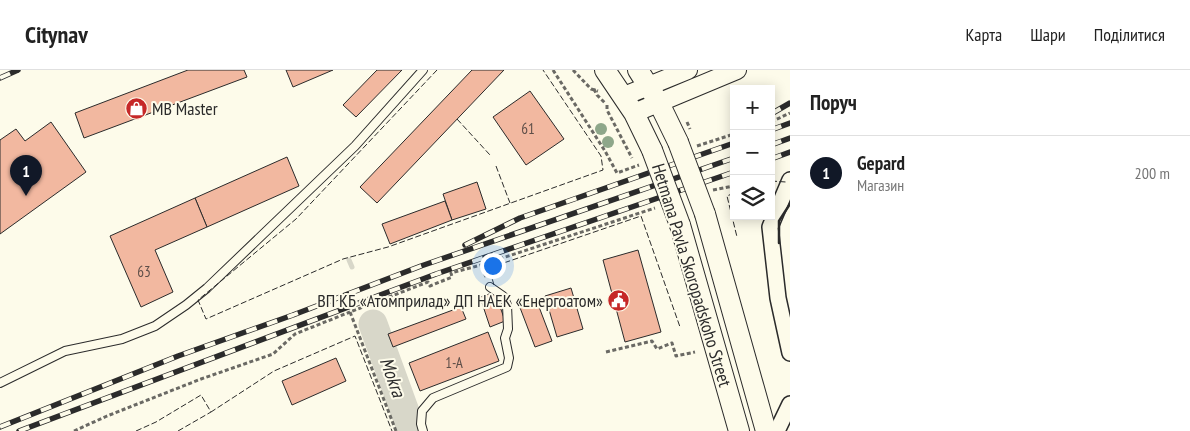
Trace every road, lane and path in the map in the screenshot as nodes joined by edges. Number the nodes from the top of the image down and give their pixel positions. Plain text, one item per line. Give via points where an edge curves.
1 (423, 70) edge
2 (553, 70) edge
3 (573, 70) edge
4 (605, 70) edge
5 (688, 70) edge
6 (737, 70) edge
7 (648, 86) edge
8 (629, 104) junction
9 (790, 113) edge
10 (775, 120) edge
11 (632, 158) dead end
12 (617, 173) dead end
13 (790, 180) edge
14 (730, 187) edge
15 (706, 192) dead end
16 (661, 206) dead end
17 (481, 265) junction
18 (490, 287) joint
19 (350, 312) junction
20 (606, 352) dead end
21 (695, 352) dead end
22 (790, 353) edge
23 (0, 383) edge
24 (790, 404) edge
25 (74, 431) edge
26 (396, 431) edge
27 (423, 431) edge
28 (740, 431) edge
29 (766, 431) edge
30 (777, 431) edge

1 - 23 lane via 355,146 186,305 155,326 122,339 65,351
2 - 12 path
3 - 11 path via 591,89 600,91 608,100 608,110
4 - 8 main road, Hetmana Pavla Skoropadskoho Street
5 - 7 street
6 - 7 street
7 - 8 street
7 - 29 main road, Hetmana Pavla Skoropadskoho Street, bridge via 678,142 704,214
8 - 28 main road, Hetmana Pavla Skoropadskoho Street, bridge via 652,150 680,225
9 - 10 path
13 - 22 street via 770,227 778,298
14 - 15 path
16 - 17 path
17 - 18 path
17 - 19 path via 451,273 452,277 430,286 428,282
18 - 27 lane via 503,296 507,305 507,367 433,398 422,411
19 - 25 path via 295,334 273,354
19 - 26 path
20 - 21 path via 652,341 657,348 672,343 676,356
24 - 30 street

